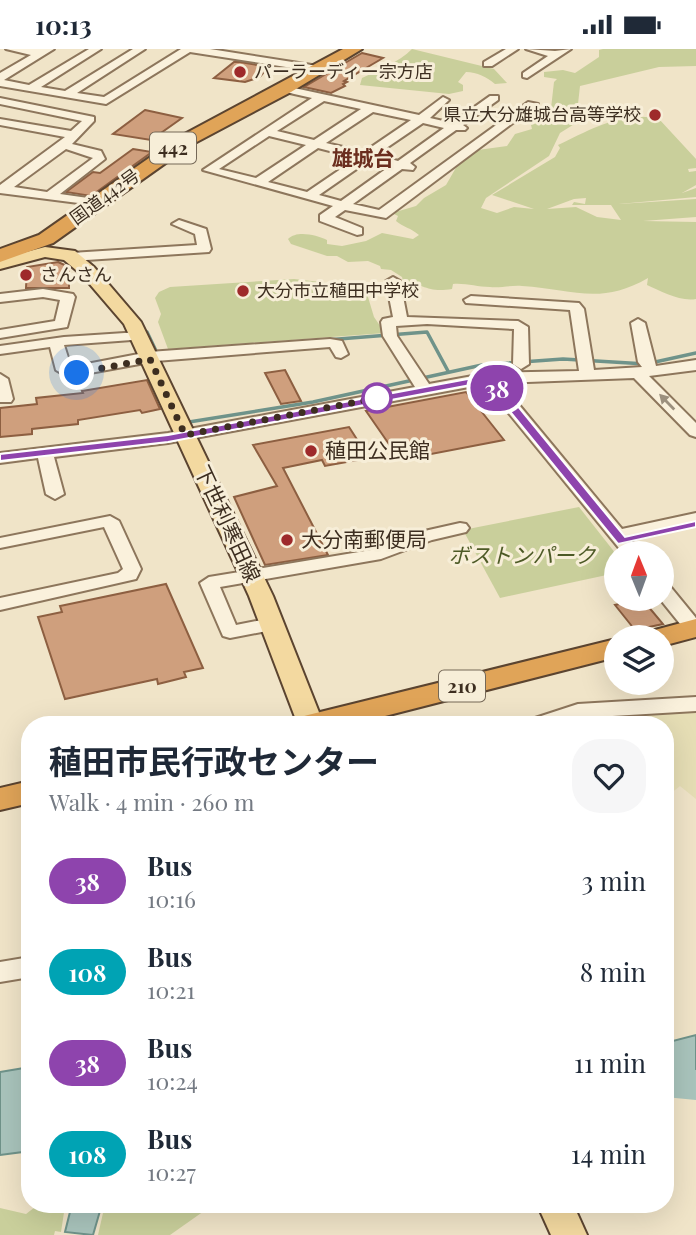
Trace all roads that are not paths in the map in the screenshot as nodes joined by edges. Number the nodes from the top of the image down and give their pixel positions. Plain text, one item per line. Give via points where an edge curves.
1 (11, 49) edge
2 (96, 49) edge
3 (140, 49) edge
4 (189, 49) edge
5 (354, 49) edge
6 (513, 49) edge
7 (531, 49) edge
8 (45, 51) edge
9 (562, 52) edge
10 (488, 64) dead end
11 (318, 69) junction
12 (527, 75) dead end
13 (0, 80) edge
14 (31, 88) junction
15 (285, 89) junction
16 (66, 95) junction
17 (322, 97) junction
18 (494, 98) dead end
19 (443, 100) dead end
20 (0, 101) edge
21 (532, 104) dead end
22 (371, 108) junction
23 (421, 119) junction
24 (0, 121) edge
25 (27, 127) junction
26 (454, 127) junction
27 (266, 132) junction
28 (0, 133) edge
29 (490, 134) junction
30 (75, 135) junction
31 (316, 144) junction
32 (64, 145) junction
33 (367, 156) junction
34 (401, 165) junction
35 (437, 173) junction
36 (257, 183) junction
37 (1, 190) edge
38 (309, 196) junction
39 (48, 197) junction
40 (97, 203) junction
41 (344, 205) junction
42 (179, 223) dead end
43 (357, 231) dead end
44 (0, 256) edge
45 (71, 257) junction
46 (0, 264) edge
47 (393, 281) dead end
48 (0, 296) edge
49 (471, 300) dead end
50 (67, 301) junction
51 (0, 311) edge
52 (401, 321) junction
53 (638, 323) dead end
54 (0, 334) edge
55 (140, 336) junction
56 (56, 342) junction
57 (0, 350) edge
58 (341, 354) dead end
59 (150, 358) junction
60 (521, 364) junction
61 (585, 364) junction
62 (696, 365) edge
63 (646, 368) junction
64 (489, 378) junction
65 (0, 379) edge
66 (421, 384) junction
67 (5, 399) dead end
68 (696, 432) edge
69 (185, 435) junction
70 (45, 454) junction
71 (0, 458) edge
72 (55, 494) dead end
73 (696, 518) edge
74 (696, 525) edge
75 (460, 528) dead end
76 (622, 541) edge
77 (630, 541) edge
78 (632, 541) edge
79 (0, 543) edge
80 (252, 576) junction
81 (0, 604) edge
82 (674, 605) edge
83 (272, 624) junction
84 (696, 633) edge
85 (674, 636) edge
86 (674, 646) edge
87 (604, 651) edge
88 (604, 667) edge
89 (696, 704) edge
90 (307, 716) edge
91 (342, 716) edge
92 (405, 716) edge
93 (563, 716) edge
94 (21, 794) edge
95 (0, 800) edge
96 (21, 809) edge
97 (0, 815) edge
98 (21, 968) edge
99 (0, 972) edge
100 (559, 1213) edge
101 (569, 1235) edge

1 - 8 street
2 - 14 street
3 - 16 street
4 - 11 street
4 - 16 street via 109,100
5 - 11 highway, 国道442号 / 442
6 - 10 street
7 - 9 street
8 - 13 street
9 - 12 street
11 - 15 highway, 国道442号 / 442
13 - 14 street
14 - 16 street
15 - 17 street
15 - 40 highway, 国道442号 / 442 via 185,141
17 - 22 street
17 - 27 street
18 - 26 street
19 - 23 street
20 - 30 street via 90,118
21 - 29 street
22 - 23 street
22 - 31 street
23 - 26 street
23 - 33 street
24 - 25 street
25 - 28 street
25 - 30 street
26 - 29 street
26 - 34 street
27 - 31 street
27 - 36 street via 208,169
29 - 35 street
30 - 32 street
31 - 33 street
31 - 36 street
32 - 37 street
32 - 39 street via 97,154 99,159
33 - 34 street
33 - 38 street
34 - 35 street
34 - 41 street
35 - 41 street via 381,215
36 - 38 street
37 - 39 street
38 - 41 street
39 - 40 street
40 - 44 highway, 国道442号 / 442 via 46,239
41 - 43 street via 325,219
42 - 45 street via 201,232 204,249
45 - 46 main road via 45,252
45 - 55 main road, 下世利寒田線 via 104,288
47 - 52 street
48 - 50 street via 48,293 67,297
49 - 61 street via 574,306
50 - 51 street
50 - 54 street via 62,324
52 - 60 street via 520,326
52 - 66 street via 387,323 389,335
53 - 63 street
55 - 56 street
55 - 59 main road, 下世利寒田線
56 - 57 street
56 - 59 street via 65,370 71,373
58 - 59 street via 337,344 330,343
59 - 69 main road, 下世利寒田線
60 - 61 street
60 - 66 street
61 - 63 street
61 - 64 street
62 - 63 street
68 -> 63 street
64 - 66 street
64 - 76 street
65 - 67 street
66 - 69 street
69 - 70 street
69 - 80 main road, 下世利寒田線
70 - 71 street
70 - 72 street
73 - 77 street
74 - 78 street
75 - 80 street via 372,557
79 - 81 street via 110,521 132,569 123,578
80 - 83 main road, 下世利寒田線
80 - 83 street via 209,583 230,632
82 - 84 street
83 - 90 main road, 下世利寒田線
84 - 85 highway
84 - 86 highway
87 - 91 highway, 210
88 - 92 highway, 210
89 - 93 street via 578,711
94 - 95 highway
96 - 97 highway
98 - 99 street
100 - 101 main road

